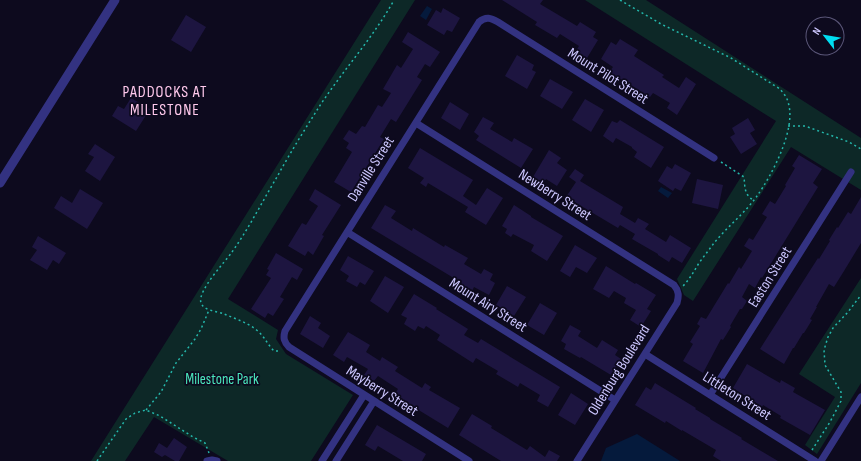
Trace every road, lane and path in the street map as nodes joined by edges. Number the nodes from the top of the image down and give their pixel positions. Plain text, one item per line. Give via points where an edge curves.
1 (115, 0) edge
2 (394, 0) edge
3 (620, 0) edge
4 (487, 18) joint
5 (416, 123) junction
6 (788, 126) junction
7 (861, 149) edge
8 (714, 158) joint
9 (851, 172) dead end
10 (0, 183) edge
11 (753, 201) junction
12 (347, 232) junction
13 (678, 292) junction
14 (861, 295) edge
15 (209, 310) junction
16 (284, 339) joint
17 (278, 351) dead end
18 (645, 354) junction
19 (364, 395) junction
20 (710, 395) junction
21 (861, 397) edge
22 (615, 400) junction
23 (374, 401) junction
24 (146, 410) junction
25 (808, 456) junction
26 (97, 461) edge
27 (212, 461) edge
28 (322, 461) edge
29 (336, 461) edge
30 (469, 461) edge
31 (577, 461) edge
32 (815, 461) edge
33 (821, 461) edge

1 - 10 street
2 - 15 path via 320,106 260,208 204,289 200,297 201,303
3 - 6 path via 661,24 731,58 780,89 788,102
4 - 5 street, Danville Street via 479,22
4 - 8 street, Mount Pilot Street via 492,18
5 - 12 street, Danville Street
5 - 13 street, Newberry Street via 672,284
6 - 7 path via 805,126
6 - 11 path via 771,173
8 - 11 path via 744,177 746,193
9 - 20 street, Easton Street
11 - 13 path via 715,242
12 - 16 street, Danville Street via 285,331
12 - 22 street, Mount Airy Street
13 - 18 street, Oldenburg Boulevard via 677,303
14 - 25 path via 833,328 824,350 825,365 841,392 842,401
15 - 17 path via 252,326 274,351
15 - 24 path via 195,339 176,362 160,392
16 - 19 street, Mayberry Street via 289,347
18 - 20 street, Littleton Street
18 - 22 street, Oldenburg Boulevard
19 - 23 street, Mayberry Street
19 - 28 street
20 - 25 street, Littleton Street
21 - 33 street
22 - 31 street, Oldenburg Boulevard
23 - 29 street
23 - 30 street, Mayberry Street
24 - 26 path via 126,419
24 - 27 path via 205,443
25 - 32 street, Littleton Street

